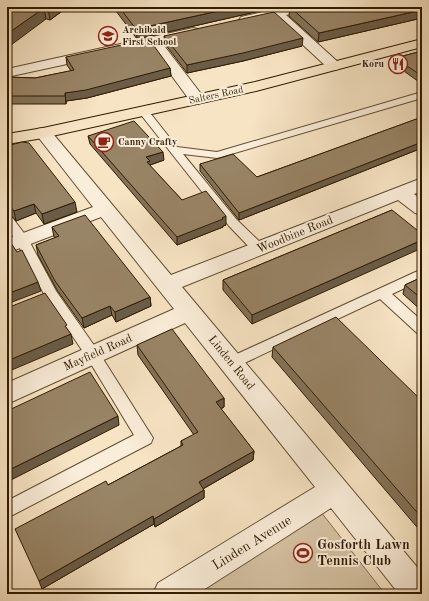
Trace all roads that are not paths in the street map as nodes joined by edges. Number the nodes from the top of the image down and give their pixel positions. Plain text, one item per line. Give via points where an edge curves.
1 (304, 7) edge
2 (273, 10) edge
3 (230, 23) edge
4 (207, 28) edge
5 (153, 40) junction
6 (422, 42) edge
7 (334, 66) junction
8 (7, 73) edge
9 (422, 95) edge
10 (197, 99) junction
11 (143, 111) junction
12 (43, 133) junction
13 (7, 141) edge
14 (174, 150) junction
15 (422, 184) edge
16 (401, 193) junction
17 (105, 209) junction
18 (422, 209) edge
19 (7, 219) edge
20 (14, 243) edge
21 (259, 249) junction
22 (422, 274) edge
23 (168, 285) junction
24 (382, 293) junction
25 (51, 294) junction
26 (37, 300) edge
27 (189, 312) junction
28 (422, 330) edge
29 (93, 355) junction
30 (231, 363) junction
31 (7, 394) edge
32 (335, 490) junction
33 (7, 510) edge
34 (169, 594) edge
35 (419, 594) edge

1 - 2 street
2 - 3 street
2 - 7 street
4 - 5 street
5 - 8 street
5 - 10 street
6 - 7 main road, Salters Road
7 - 10 main road, Salters Road
9 - 14 lane via 217,154
10 - 11 main road, Salters Road
11 - 12 main road, Salters Road
11 - 14 lane
12 - 13 main road, Salters Road
12 - 17 street, Linden Road
14 - 21 lane via 233,223
15 - 16 street, Woodbine Road
16 - 18 street
16 - 21 street, Woodbine Road
17 - 20 street
17 - 23 street, Linden Road
19 - 20 lane
20 - 25 lane
21 - 23 street, Woodbine Road
22 - 24 lane
23 - 27 street, Linden Road
24 - 28 lane
24 - 30 lane
25 - 26 lane
25 - 29 lane
27 - 29 street, Mayfield Road
27 - 30 street, Linden Road
29 - 31 street, Mayfield Road
29 - 33 lane via 145,438
30 - 32 street, Linden Road
32 - 34 street, Linden Avenue
32 - 35 street, Linden Road

